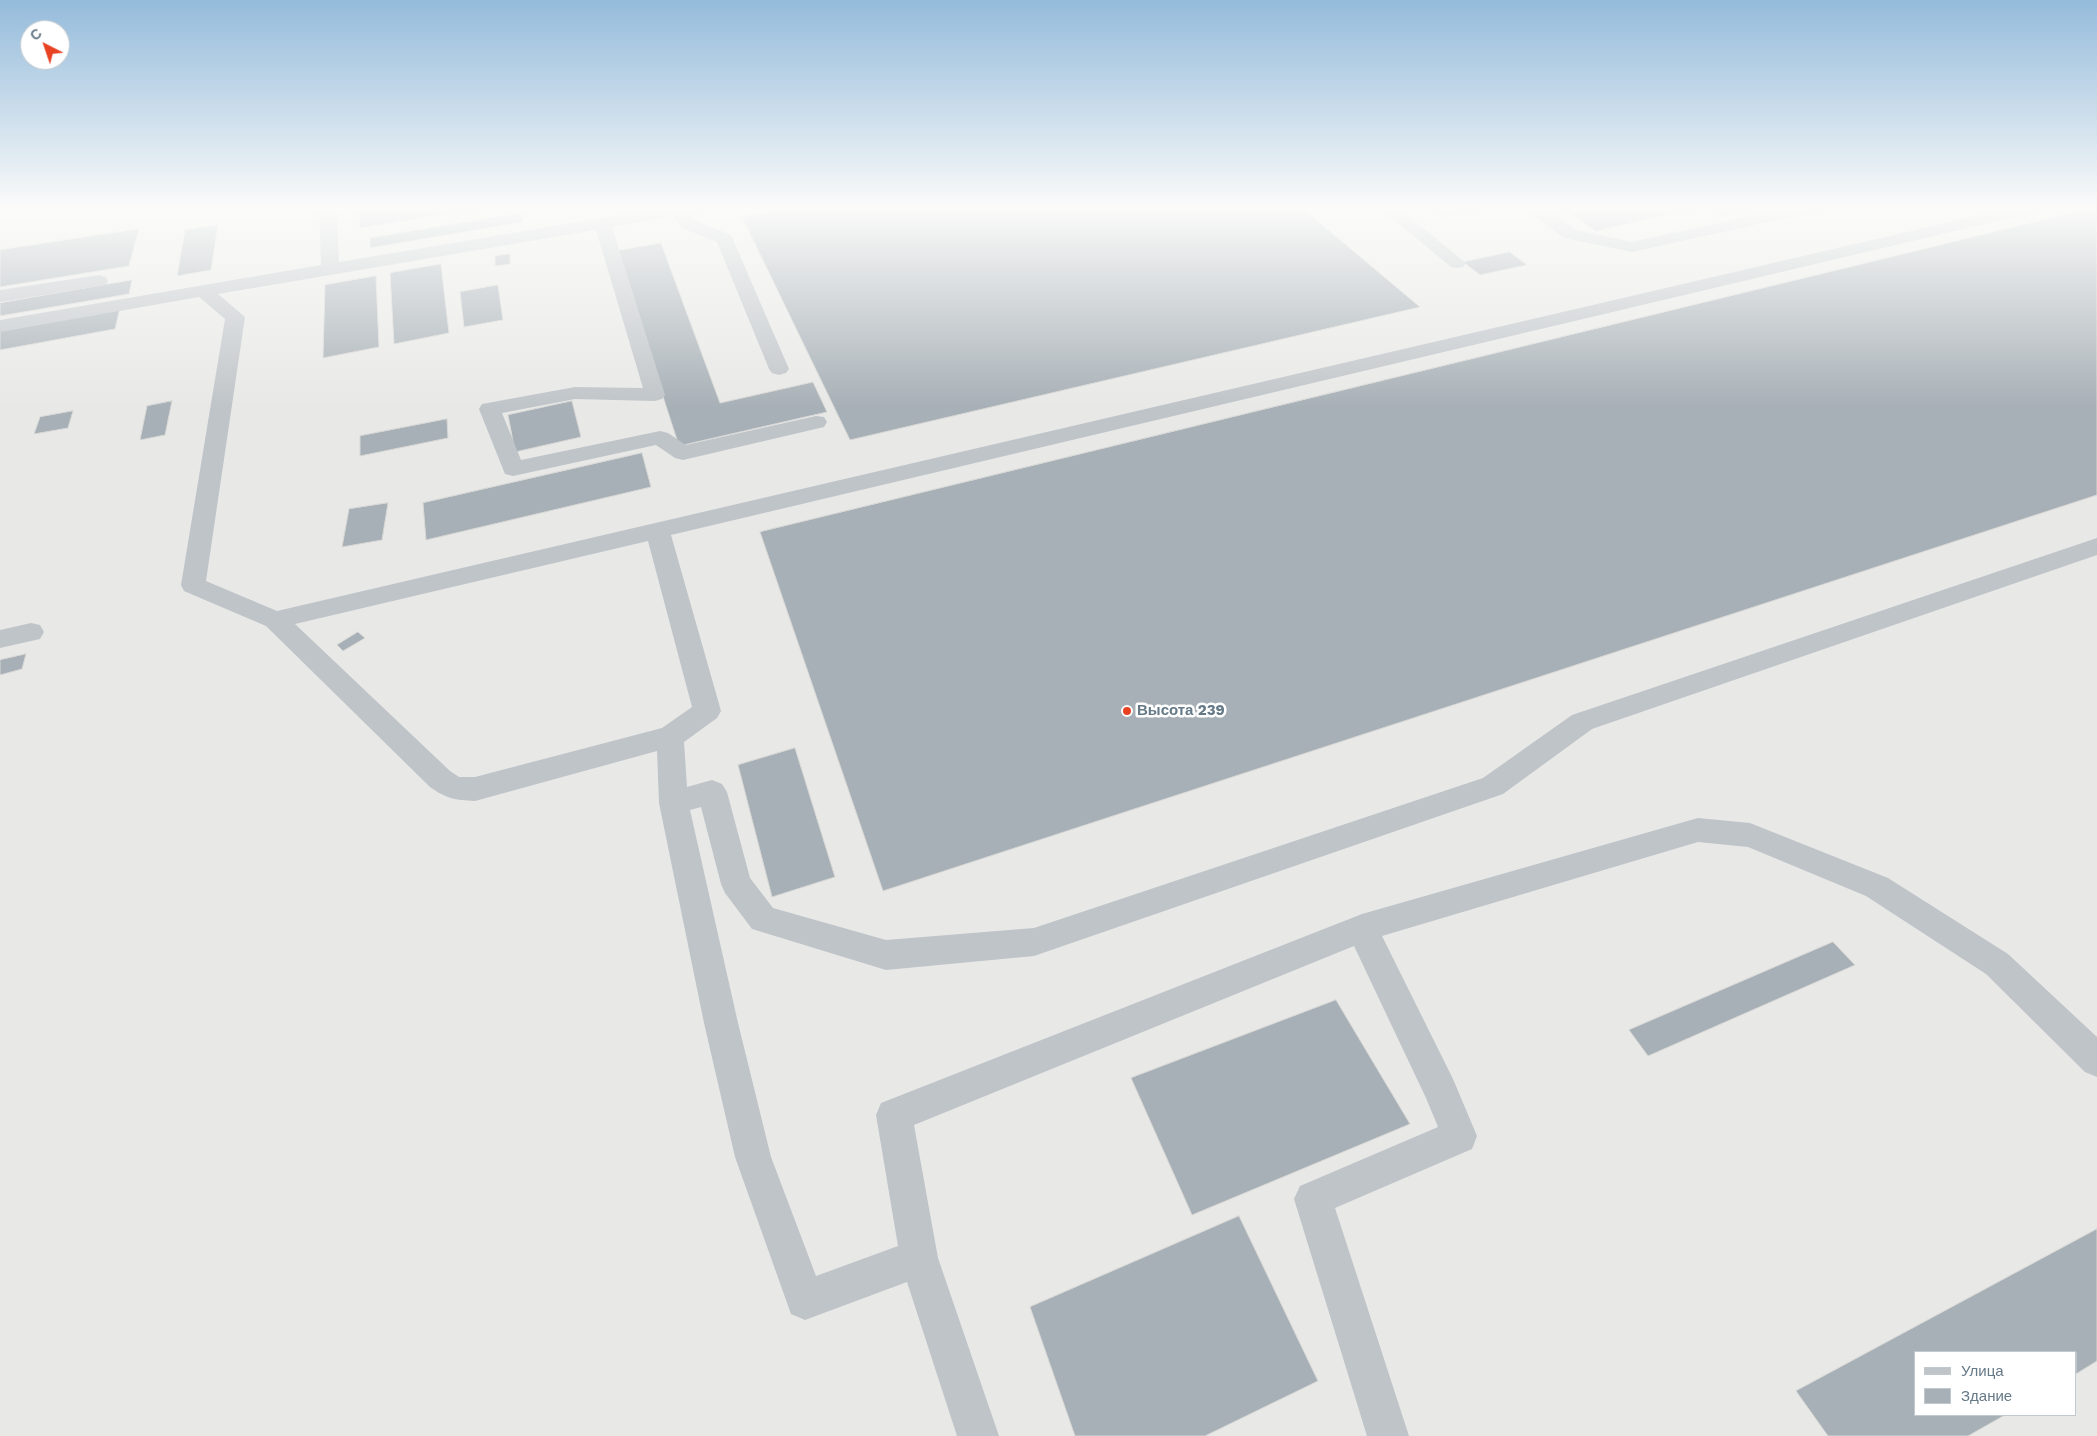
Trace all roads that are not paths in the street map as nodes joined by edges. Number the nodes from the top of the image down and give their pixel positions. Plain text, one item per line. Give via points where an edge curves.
1 (301, 274) edge
2 (618, 274) edge
3 (740, 274) edge
4 (1751, 274) edge
5 (99, 281) dead end
6 (203, 291) junction
7 (0, 296) edge
8 (0, 326) edge
9 (779, 369) dead end
10 (816, 422) dead end
11 (658, 532) junction
12 (2097, 546) edge
13 (275, 620) junction
14 (32, 632) dead end
15 (0, 639) edge
16 (670, 737) junction
17 (674, 803) junction
18 (1362, 928) junction
19 (2097, 1060) edge
20 (919, 1258) junction
21 (978, 1436) edge
22 (1388, 1436) edge

1 - 6 street
2 - 10 street via 655,395 574,393 490,409 513,469 660,438 683,453
3 - 9 street
4 - 11 street
5 - 7 street
6 - 8 street
6 - 13 street via 235,317 193,585
11 - 13 street
11 - 16 street via 707,711
12 - 17 street via 1582,722 1493,786 1034,942 886,955 763,919 736,884 712,792
13 - 16 street via 453,788 475,789
14 - 15 street
16 - 17 street
17 - 20 street via 753,1157 806,1300
18 - 19 street via 1698,830 1750,835 1877,886 1997,964
18 - 20 street via 894,1115
18 - 22 street via 1460,1136 1313,1200
20 - 21 street

